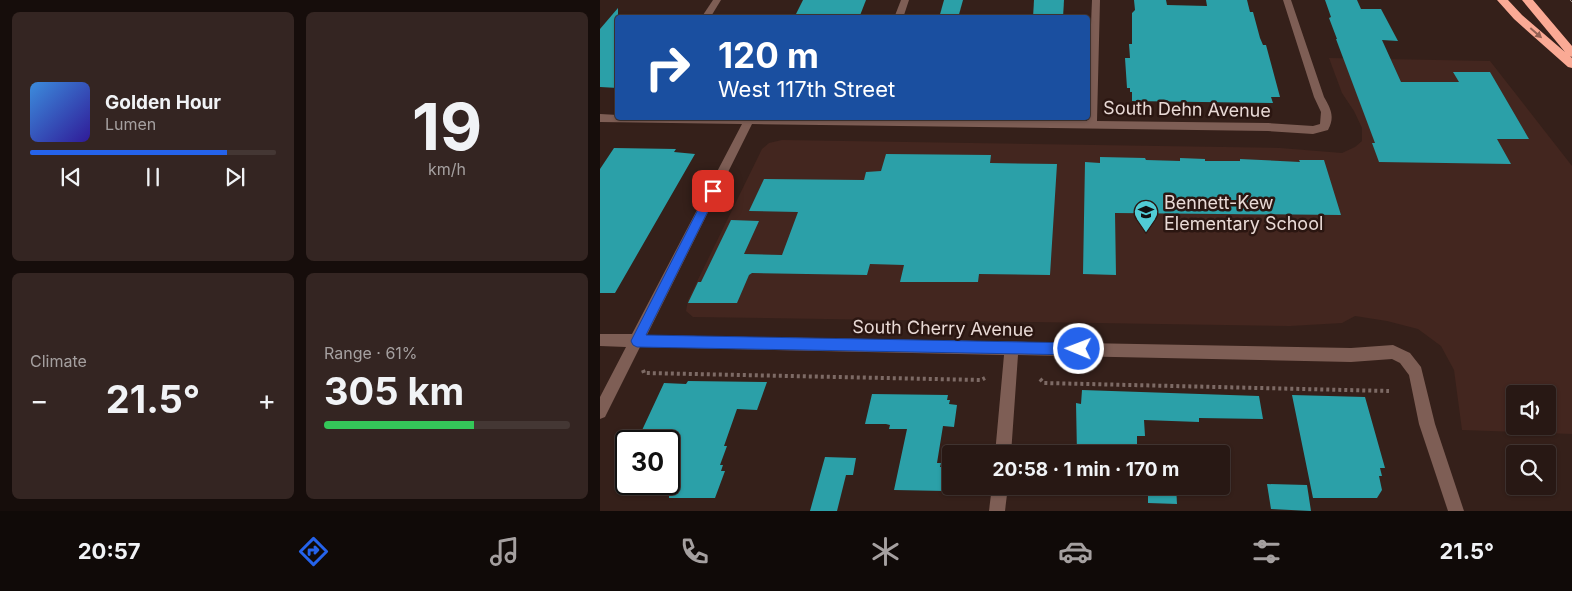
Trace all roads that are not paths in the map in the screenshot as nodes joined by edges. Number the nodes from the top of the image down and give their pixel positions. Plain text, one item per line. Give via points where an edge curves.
1 (717, 0) edge
2 (905, 0) edge
3 (1096, 0) edge
4 (1287, 0) edge
5 (1502, 0) edge
6 (1527, 0) edge
7 (707, 15) edge
8 (899, 15) edge
9 (1572, 53) edge
10 (1572, 64) edge
11 (600, 118) edge
12 (615, 118) edge
13 (749, 120) edge
14 (900, 120) edge
15 (1092, 125) junction
16 (600, 340) edge
17 (637, 341) junction
18 (1012, 348) junction
19 (600, 412) edge
20 (1004, 445) edge
21 (999, 495) edge
22 (998, 511) edge
23 (1456, 511) edge

1 - 7 street
2 - 8 street
3 - 15 street
4 - 15 street, South Dehn Avenue via 1319,97 1327,111 1328,120 1324,127 1313,130
5 -> 10 highway
6 - 9 highway
11 - 12 street, South Dehn Avenue
13 - 17 street
14 - 15 street, South Dehn Avenue
16 - 17 street, South Cherry Avenue
17 - 18 street, South Cherry Avenue
17 - 19 street
18 - 20 street
18 - 23 street, South Cherry Avenue via 1351,355 1393,352 1404,358 1416,372 1427,424
21 - 22 street

